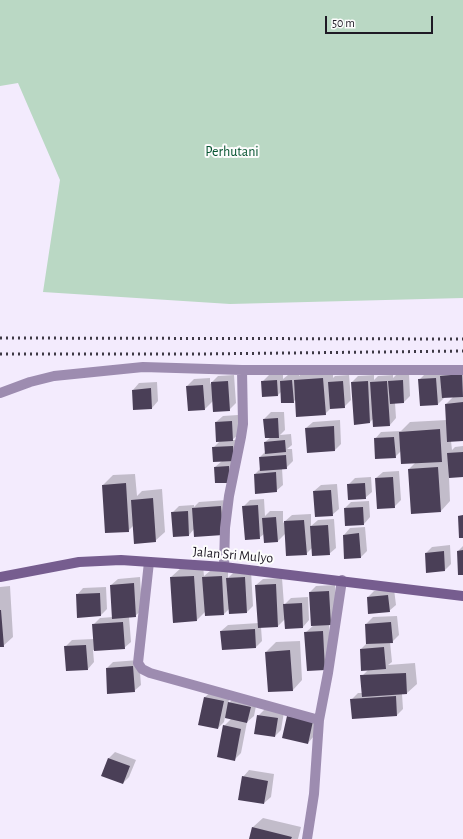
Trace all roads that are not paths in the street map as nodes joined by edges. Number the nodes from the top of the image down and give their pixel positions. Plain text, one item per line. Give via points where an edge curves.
1 (242, 370) junction
2 (463, 370) edge
3 (0, 393) edge
4 (149, 562) junction
5 (224, 567) junction
6 (0, 577) edge
7 (342, 580) junction
8 (463, 596) edge
9 (319, 720) junction
10 (307, 839) edge

1 - 2 street
1 - 3 street via 143,367 54,376
1 - 5 street via 242,437 229,496
4 - 5 main road, Jalan Sri Mulyo
4 - 6 main road, Jalan Sri Mulyo via 79,562
4 - 9 street via 138,663 142,669
5 - 7 main road, Jalan Sri Mulyo
7 - 8 main road, Jalan Sri Mulyo
7 - 9 street
9 - 10 street via 314,794

